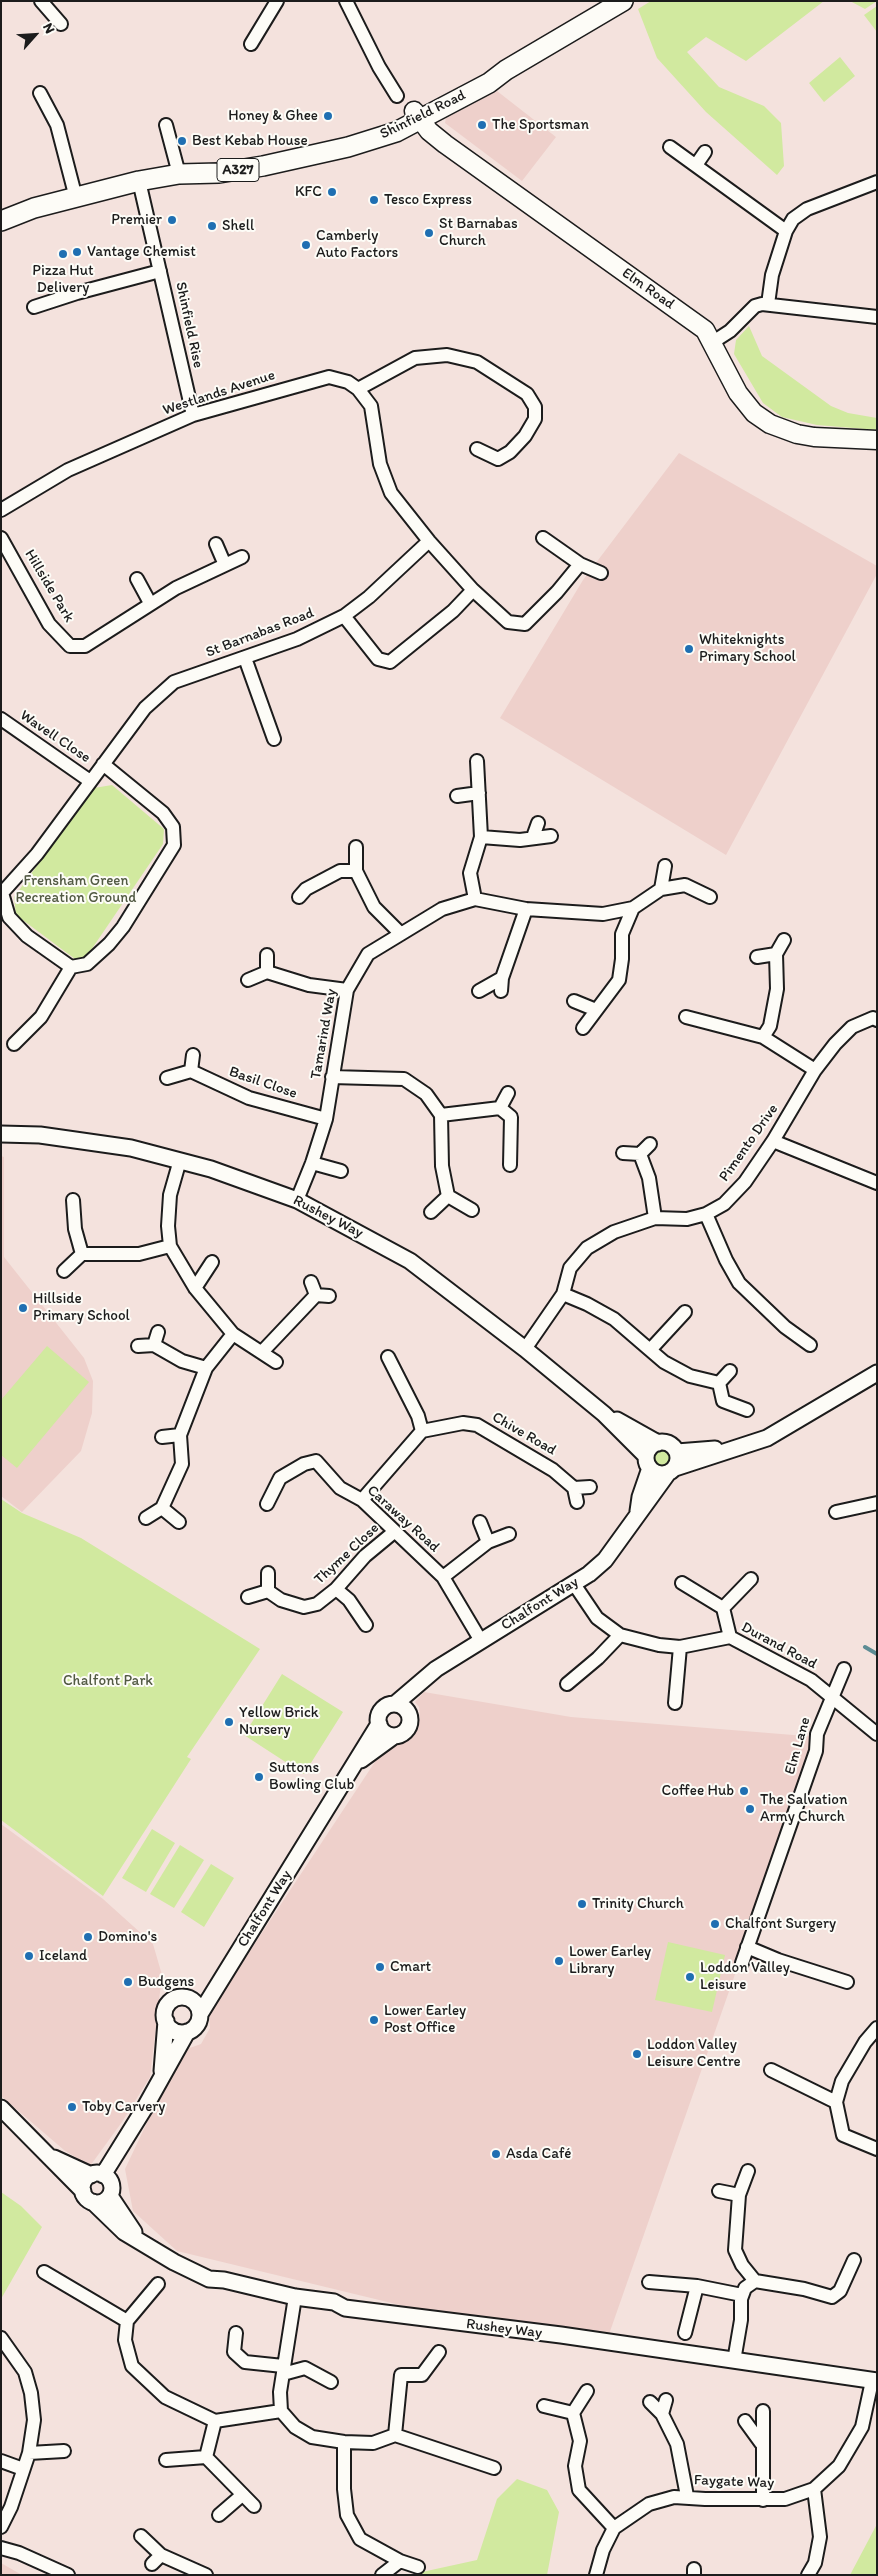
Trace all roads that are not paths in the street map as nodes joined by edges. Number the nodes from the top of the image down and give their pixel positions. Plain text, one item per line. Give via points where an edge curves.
1 (41, 1) edge
2 (278, 1) edge
3 (346, 1) edge
4 (623, 1) edge
5 (61, 24) dead end
6 (251, 44) dead end
7 (40, 93) dead end
8 (397, 96) dead end
9 (417, 116) junction
10 (166, 125) dead end
11 (670, 147) dead end
12 (705, 152) dead end
13 (696, 165) junction
14 (179, 174) junction
15 (139, 181) junction
16 (877, 182) edge
17 (76, 198) junction
18 (3, 216) edge
19 (786, 231) junction
20 (160, 271) junction
21 (768, 304) junction
22 (34, 307) dead end
23 (877, 317) edge
24 (713, 342) junction
25 (358, 389) junction
26 (193, 415) junction
27 (877, 440) edge
28 (477, 448) dead end
29 (1, 510) edge
30 (1, 538) edge
31 (543, 538) dead end
32 (429, 541) junction
33 (216, 544) dead end
34 (242, 557) dead end
35 (580, 564) junction
36 (226, 565) junction
37 (601, 572) dead end
38 (137, 579) dead end
39 (473, 590) junction
40 (150, 603) junction
41 (344, 616) junction
42 (244, 658) junction
43 (1, 719) edge
44 (274, 739) dead end
45 (477, 761) dead end
46 (103, 764) junction
47 (90, 781) junction
48 (479, 793) junction
49 (458, 796) dead end
50 (538, 823) dead end
51 (551, 836) dead end
52 (480, 837) junction
53 (534, 837) junction
54 (356, 847) dead end
55 (665, 866) dead end
56 (356, 871) junction
57 (661, 889) junction
58 (2, 893) edge
59 (299, 897) dead end
60 (710, 898) dead end
61 (475, 899) junction
62 (633, 908) junction
63 (526, 909) junction
64 (400, 933) junction
65 (784, 940) dead end
66 (776, 954) junction
67 (267, 955) dead end
68 (757, 957) dead end
69 (71, 967) junction
70 (266, 972) junction
71 (502, 978) junction
72 (248, 980) dead end
73 (347, 990) junction
74 (478, 991) dead end
75 (501, 992) dead end
76 (574, 1001) dead end
77 (596, 1010) junction
78 (686, 1018) dead end
79 (877, 1020) edge
80 (583, 1028) dead end
81 (763, 1037) junction
82 (14, 1044) dead end
83 (193, 1054) dead end
84 (815, 1070) junction
85 (191, 1071) junction
86 (332, 1077) junction
87 (167, 1078) dead end
88 (508, 1093) dead end
89 (500, 1108) junction
90 (440, 1115) junction
91 (326, 1119) junction
92 (1, 1134) edge
93 (773, 1141) junction
94 (650, 1144) dead end
95 (623, 1153) dead end
96 (640, 1154) junction
97 (180, 1160) junction
98 (312, 1163) junction
99 (510, 1164) dead end
100 (341, 1171) dead end
101 (877, 1183) edge
102 (448, 1196) junction
103 (73, 1200) dead end
104 (297, 1200) junction
105 (472, 1210) dead end
106 (430, 1212) dead end
107 (706, 1214) junction
108 (655, 1218) junction
109 (170, 1246) junction
110 (82, 1254) junction
111 (212, 1262) dead end
112 (64, 1271) dead end
113 (310, 1282) dead end
114 (194, 1288) junction
115 (563, 1294) junction
116 (316, 1295) junction
117 (329, 1296) dead end
118 (685, 1312) dead end
119 (233, 1334) junction
120 (810, 1345) dead end
121 (138, 1346) dead end
122 (525, 1348) junction
123 (650, 1350) junction
124 (262, 1352) junction
125 (388, 1357) dead end
126 (276, 1362) dead end
127 (206, 1368) junction
128 (730, 1371) dead end
129 (877, 1373) edge
130 (719, 1383) junction
131 (747, 1410) dead end
132 (604, 1414) junction
133 (422, 1431) junction
134 (180, 1435) junction
135 (162, 1438) dead end
136 (658, 1442) junction
137 (729, 1449) junction
138 (677, 1452) junction
139 (648, 1462) junction
140 (672, 1470) junction
141 (590, 1487) dead end
142 (574, 1488) junction
143 (362, 1500) junction
144 (577, 1502) dead end
145 (877, 1503) edge
146 (266, 1504) dead end
147 (162, 1508) junction
148 (638, 1512) junction
149 (836, 1512) dead end
150 (146, 1518) dead end
151 (179, 1522) dead end
152 (480, 1522) dead end
153 (394, 1532) junction
154 (509, 1534) dead end
155 (488, 1542) junction
156 (268, 1573) dead end
157 (443, 1577) junction
158 (751, 1580) dead end
159 (682, 1583) dead end
160 (574, 1584) junction
161 (336, 1589) junction
162 (268, 1591) junction
163 (248, 1596) dead end
164 (723, 1608) junction
165 (366, 1625) dead end
166 (620, 1635) junction
167 (730, 1637) junction
168 (481, 1641) junction
169 (680, 1647) junction
170 (844, 1669) dead end
171 (424, 1677) junction
172 (567, 1684) dead end
173 (830, 1698) junction
174 (674, 1703) dead end
175 (395, 1704) junction
176 (408, 1712) junction
177 (379, 1724) junction
178 (877, 1734) edge
179 (394, 1736) junction
180 (356, 1764) junction
181 (747, 1947) junction
182 (742, 1963) dead end
183 (221, 1977) junction
184 (847, 1982) dead end
185 (188, 1998) junction
186 (200, 2014) junction
187 (166, 2021) junction
188 (877, 2028) edge
189 (187, 2032) junction
190 (771, 2070) dead end
191 (162, 2072) junction
192 (836, 2102) junction
193 (1, 2108) edge
194 (877, 2149) edge
195 (50, 2156) junction
196 (748, 2171) dead end
197 (97, 2175) junction
198 (83, 2191) junction
199 (720, 2191) dead end
200 (110, 2196) junction
201 (738, 2196) junction
202 (93, 2202) junction
203 (143, 2243) junction
204 (854, 2260) dead end
205 (44, 2272) dead end
206 (755, 2281) junction
207 (649, 2282) dead end
208 (158, 2284) dead end
209 (697, 2286) junction
210 (742, 2296) junction
211 (295, 2298) junction
212 (127, 2321) junction
213 (236, 2333) dead end
214 (685, 2333) dead end
215 (2, 2341) edge
216 (439, 2352) dead end
217 (734, 2361) junction
218 (283, 2370) junction
219 (874, 2381) edge
220 (331, 2382) dead end
221 (587, 2391) dead end
222 (666, 2400) dead end
223 (650, 2402) dead end
224 (544, 2406) dead end
225 (281, 2411) junction
226 (763, 2411) dead end
227 (573, 2413) junction
228 (662, 2414) junction
229 (215, 2421) junction
230 (745, 2421) dead end
231 (395, 2436) junction
232 (344, 2442) junction
233 (762, 2442) junction
234 (64, 2451) dead end
235 (29, 2453) junction
236 (206, 2457) junction
237 (166, 2460) dead end
238 (1, 2461) edge
239 (494, 2468) dead end
240 (23, 2469) junction
241 (814, 2489) junction
242 (241, 2496) junction
243 (687, 2496) junction
244 (763, 2500) junction
245 (254, 2506) dead end
246 (219, 2515) dead end
247 (1, 2527) edge
248 (614, 2528) junction
249 (141, 2536) dead end
250 (1, 2548) edge
251 (400, 2561) junction
252 (418, 2567) dead end
253 (68, 2575) edge
254 (206, 2575) edge
255 (382, 2575) edge
256 (596, 2575) edge
257 (808, 2575) edge

1 - 5 street
2 - 6 street
3 - 8 street
4 - 9 main road, Shinfield Road / A327 via 489,83
7 - 17 street via 58,126
9 - 14 main road, Shinfield Road / A327 via 396,132 335,150 243,170
9 - 24 main road, Elm Road via 445,144 681,312 704,330
10 - 14 street
11 - 13 street
12 - 13 street
13 - 19 street
14 - 15 main road, Shinfield Road / A327
15 - 17 main road, Shinfield Road / A327
15 - 20 street, Shinfield Rise
16 - 19 street via 807,209
17 - 18 main road, Shinfield Road / A327
19 - 21 street via 772,275
20 - 22 street, Shinfield Rise
20 - 26 street, Shinfield Rise
21 - 23 street
21 - 24 street via 756,306
24 - 27 main road, Elm Road via 738,393 754,413 770,424 814,437
25 - 26 street, Westlands Avenue via 348,382 329,377
25 - 28 street via 415,358 447,355 476,362 527,394 535,407 535,419 510,452 498,459
25 - 32 street via 371,406 380,464 391,493
26 - 29 street, Westlands Avenue via 68,470
30 - 40 street, Hillside Park via 49,624 70,646 85,646
31 - 35 street
32 - 39 street
32 - 41 street, St Barnabas Road
33 - 36 street
34 - 36 street, Hillside Park
35 - 37 street
35 - 39 street via 525,624 508,622
36 - 40 street, Hillside Park
38 - 40 street
39 - 41 street via 453,611 390,662 378,659
41 - 42 street, St Barnabas Road via 297,639
42 - 44 street
42 - 46 street, St Barnabas Road via 174,682 145,708
43 - 47 street, Wavell Close
45 - 48 street
46 - 47 street, St Barnabas Road
46 - 69 street via 163,813 173,826 174,845 137,908 109,944 87,964
47 - 58 street, St Barnabas Road via 37,854
48 - 49 street
48 - 52 street
50 - 53 street
51 - 53 street
52 - 53 street via 520,840
52 - 61 street via 470,873
54 - 56 street
55 - 57 street
56 - 59 street via 340,871 306,889
56 - 64 street via 374,906
57 - 60 street, Tamarind Way via 685,885
57 - 62 street, Tamarind Way
58 - 69 street via 9,917 27,936
61 - 63 street, Tamarind Way
61 - 64 street, Tamarind Way via 442,909
62 - 63 street, Tamarind Way via 603,914
62 - 77 street via 622,934 619,980
63 - 71 street
64 - 73 street, Tamarind Way via 368,954
65 - 66 street
66 - 68 street
66 - 81 street via 777,989 770,1026
67 - 70 street
69 - 82 street via 41,1017
70 - 72 street
70 - 73 street via 309,985
71 - 74 street
71 - 75 street
73 - 86 street, Tamarind Way
76 - 77 street
77 - 80 street
78 - 81 street
79 - 84 street, Pimento Drive via 873,1018 852,1027
81 - 84 street
83 - 85 street
84 - 93 street, Pimento Drive
85 - 87 street
85 - 91 street, Basil Close via 249,1098
86 - 90 street via 404,1079 426,1094
86 - 91 street, Tamarind Way
88 - 89 street
89 - 90 street
89 - 99 street via 511,1117
90 - 102 street via 442,1166
91 - 98 street, Tamarind Way
92 - 97 street, Rushey Way via 114,1144
93 - 101 street
93 - 107 street, Pimento Drive via 745,1182 724,1204
94 - 96 street
95 - 96 street
96 - 108 street via 649,1178
97 - 104 street, Rushey Way
97 - 109 street via 170,1195
98 - 100 street
98 - 104 street, Tamarind Way
102 - 105 street
102 - 106 street
103 - 110 street via 80,1213 76,1229
104 - 122 street, Rushey Way via 410,1261
107 - 108 street, Pimento Drive via 687,1219
107 - 120 street via 739,1283 767,1304
108 - 115 street, Pimento Drive via 614,1232 587,1248 570,1268
109 - 110 street via 139,1254
109 - 114 street
110 - 112 street
111 - 114 street
113 - 116 street
114 - 119 street
115 - 122 street, Pimento Drive
115 - 123 street via 614,1319
116 - 117 street
116 - 124 street
118 - 123 street
119 - 124 street
119 - 127 street
121 - 127 street via 156,1338 182,1361
122 - 132 street, Rushey Way
123 - 130 street via 690,1376
124 - 126 street
125 - 133 street via 418,1416
127 - 134 street
128 - 130 street
129 - 137 street via 767,1438
130 - 131 street via 723,1401
132 - 136 street, Rushey Way
132 - 139 street, Rushey Way
133 - 142 street, Chive Road via 463,1423 477,1425 553,1470
133 - 143 street
134 - 135 street
134 - 147 street via 182,1464
136 - 138 street via 671,1444
136 - 139 street via 650,1448
137 - 138 street
137 - 140 street
138 - 140 street via 678,1460
139 - 140 street via 658,1474
139 - 148 street, Chalfont Way
140 - 148 street, Chalfont Way
141 - 142 street
142 - 144 street
143 - 146 street, Caraway Road via 340,1488 316,1462 304,1464 280,1478
143 - 153 street, Caraway Road
145 - 149 street
147 - 150 street
147 - 151 street
148 - 160 street, Chalfont Way via 605,1560
152 - 155 street
153 - 157 street, Caraway Road
153 - 161 street, Thyme Close via 365,1556
154 - 155 street
155 - 157 street
156 - 162 street
157 - 168 street, Caraway Road
158 - 164 street
159 - 164 street
160 - 166 street, Durand Road via 597,1618
160 - 168 street, Chalfont Way
161 - 162 street, Thyme Close via 317,1604 304,1607 281,1600
161 - 165 street via 349,1600
162 - 163 street
164 - 167 street
166 - 169 street, Durand Road
166 - 172 street
167 - 169 street, Durand Road
167 - 173 street, Durand Road via 811,1680
168 - 171 street, Chalfont Way
169 - 174 street
170 - 173 street, Elm Lane
171 - 175 street, Chalfont Way
171 - 176 street
173 - 178 street, Durand Road
173 - 181 street, Elm Lane via 817,1734 816,1751
175 - 176 street
175 - 177 street via 382,1710
176 - 179 street via 408,1729
177 - 179 street
177 - 180 street, Chalfont Way
179 - 180 street, Chalfont Way
180 - 183 street, Chalfont Way
181 - 182 street, Elm Lane
181 - 184 street
183 - 185 street, Chalfont Way
183 - 186 street, Chalfont Way
185 - 186 street via 196,2004
185 - 187 street via 178,1998 170,2003 165,2011
186 - 189 street via 198,2023
187 - 189 street via 176,2032
187 - 191 street
188 - 192 street via 842,2081
189 - 191 street
190 - 192 street
191 - 197 street via 144,2109
192 - 194 street via 844,2135
193 - 195 street
195 - 197 street
195 - 198 street
196 - 201 street
197 - 198 street via 84,2181
197 - 200 street via 110,2182
198 - 202 street
199 - 201 street
200 - 202 street via 102,2202
200 - 203 street, Rushey Way
201 - 206 street via 735,2250
202 - 203 street, Rushey Way via 124,2232
203 - 211 street, Rushey Way via 209,2280 224,2280
204 - 206 street via 840,2291 832,2297
205 - 212 street
206 - 210 street via 745,2288
207 - 209 street
208 - 212 street
209 - 210 street
209 - 214 street
210 - 217 street
211 - 217 street, Rushey Way via 334,2302 345,2308 381,2314 561,2335
211 - 218 street
212 - 229 street via 125,2340 132,2366 165,2397
213 - 218 street via 234,2352 245,2362
215 - 235 street via 25,2372 32,2393 34,2420
216 - 231 street via 422,2375 401,2375
217 - 219 street, Rushey Way
218 - 220 street via 305,2368
218 - 225 street
219 - 241 street, Faygate Way via 862,2427 839,2466
221 - 227 street
222 - 228 street
223 - 228 street
224 - 227 street
225 - 229 street
225 - 232 street via 295,2427 312,2437
226 - 233 street
227 - 248 street via 580,2441 575,2466 579,2490
228 - 243 street via 677,2444
229 - 236 street
230 - 233 street
231 - 232 street via 373,2443
231 - 239 street
232 - 251 street via 347,2515 360,2539
233 - 244 street
234 - 235 street
235 - 240 street
236 - 237 street
236 - 242 street
238 - 240 street
240 - 247 street
241 - 244 street, Faygate Way via 785,2499
241 - 257 street via 820,2537 815,2563
242 - 245 street
242 - 246 street
243 - 244 street, Faygate Way
243 - 248 street, Faygate Way via 649,2504
248 - 256 street, Faygate Way
249 - 254 street via 157,2559
250 - 253 street via 19,2552
251 - 252 street
251 - 255 street

